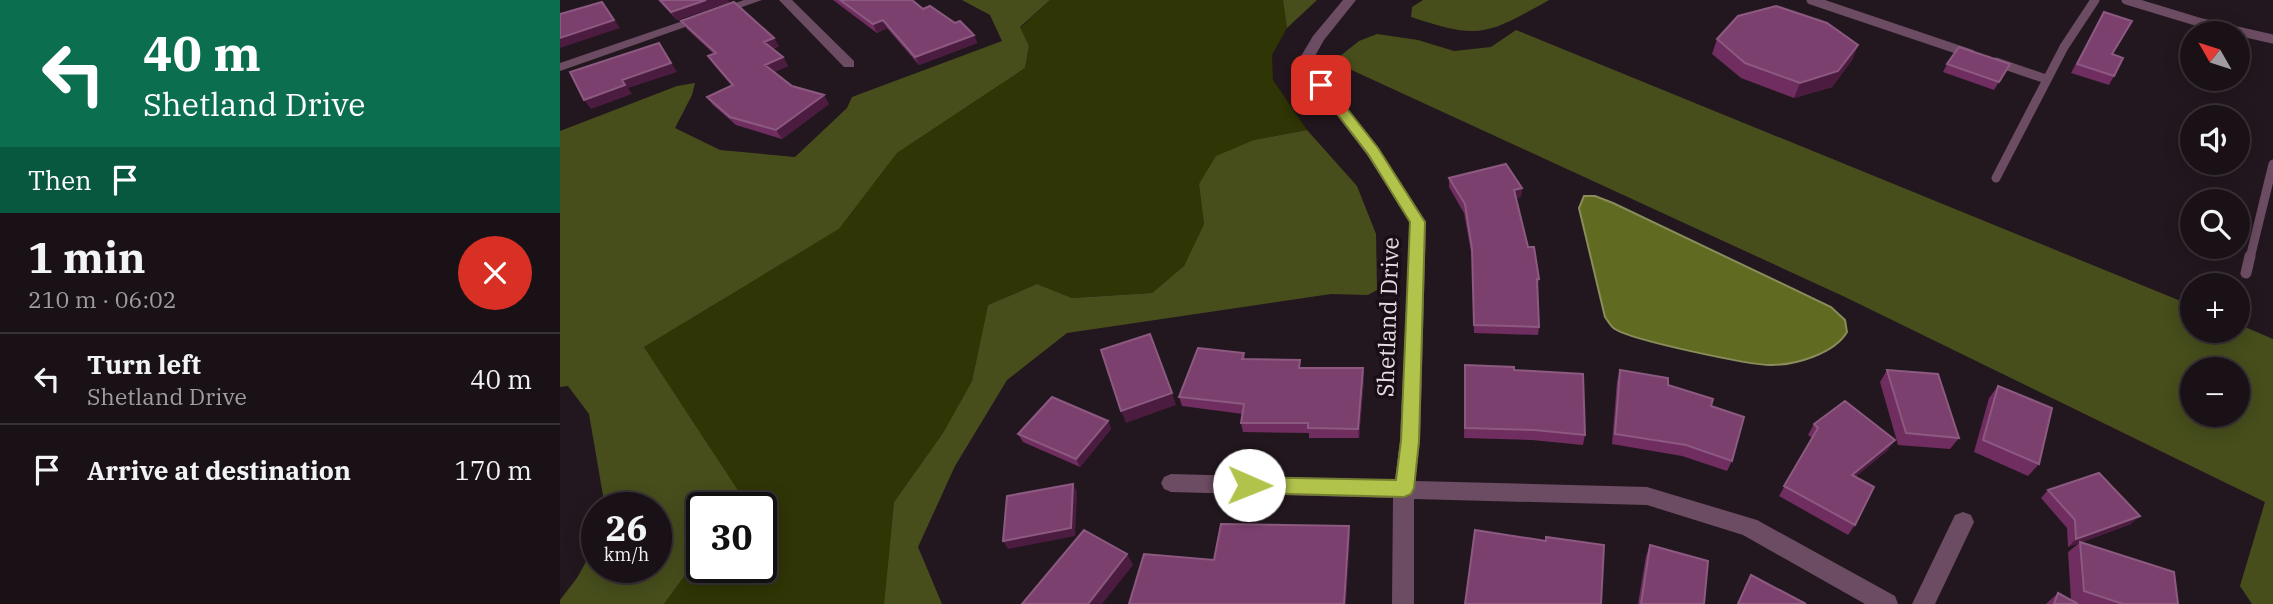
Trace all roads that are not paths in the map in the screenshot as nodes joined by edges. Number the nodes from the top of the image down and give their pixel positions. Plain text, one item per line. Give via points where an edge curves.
1 (756, 0) edge
2 (785, 0) edge
3 (1350, 0) edge
4 (1811, 0) edge
5 (2095, 0) edge
6 (2126, 0) edge
7 (2273, 40) edge
8 (849, 64) dead end
9 (560, 67) edge
10 (2046, 79) junction
11 (2273, 164) edge
12 (1996, 178) dead end
13 (2246, 273) dead end
14 (1171, 483) dead end
15 (1404, 488) junction
16 (1963, 522) dead end
17 (1403, 604) edge
18 (1887, 604) edge
19 (1923, 604) edge

1 - 9 street
2 - 8 street
3 - 15 street, Shetland Drive via 1304,63 1373,152 1418,222 1410,441
4 - 10 lane
5 - 10 lane
6 - 7 lane
10 - 12 lane
11 - 13 lane
14 - 15 street
15 - 17 street, Shetland Drive
15 - 18 street via 1647,496 1749,527
16 - 19 street

